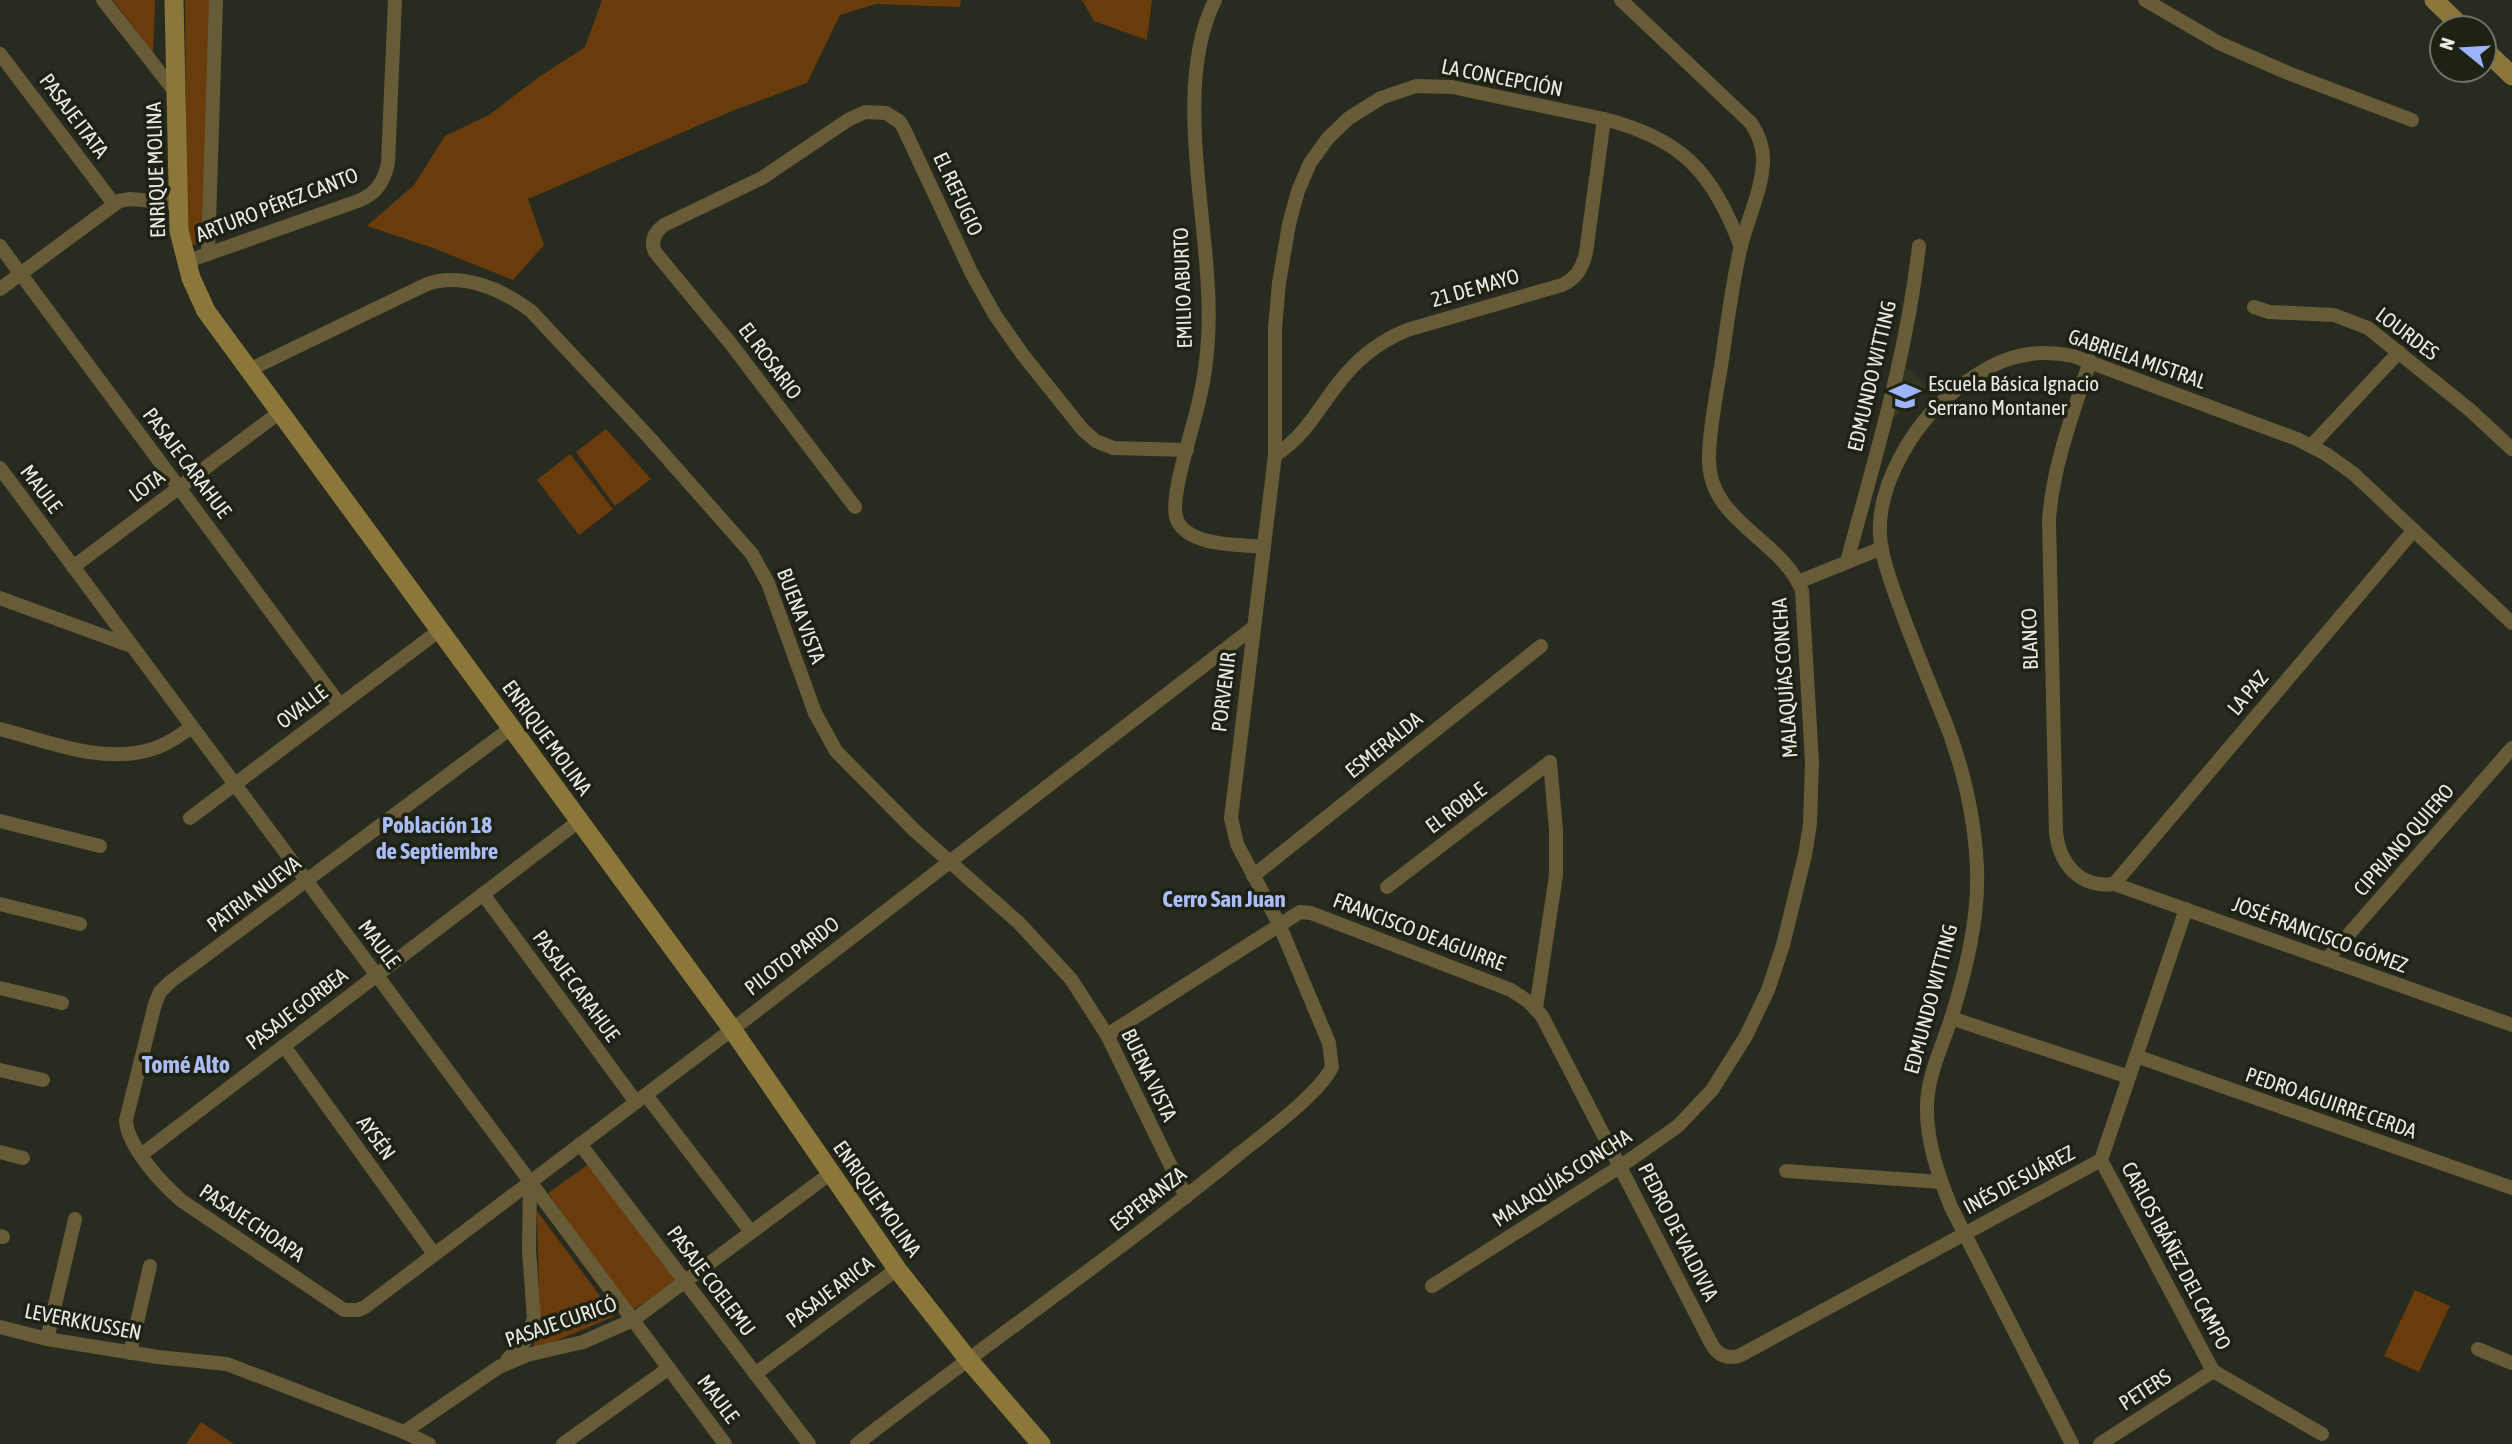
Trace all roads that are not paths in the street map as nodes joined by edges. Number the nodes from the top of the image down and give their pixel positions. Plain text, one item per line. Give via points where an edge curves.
1 (103, 0) edge
2 (174, 0) edge
3 (216, 0) edge
4 (395, 0) edge
5 (1215, 0) edge
6 (1621, 0) edge
7 (2146, 0) edge
8 (2434, 0) edge
9 (2448, 14) edge
10 (0, 54) edge
11 (2498, 62) edge
12 (2512, 76) edge
13 (176, 93) junction
14 (1604, 119) junction
15 (2412, 120) dead end
16 (177, 203) junction
17 (114, 204) junction
18 (652, 242) joint
19 (0, 246) edge
20 (1919, 246) dead end
21 (1741, 247) junction
22 (208, 254) junction
23 (185, 262) junction
24 (20, 274) junction
25 (0, 289) edge
26 (2254, 307) dead end
27 (2399, 352) junction
28 (2090, 361) junction
29 (249, 370) junction
30 (280, 412) junction
31 (2311, 446) junction
32 (2512, 449) edge
33 (1187, 450) junction
34 (1275, 456) junction
35 (3, 475) edge
36 (180, 488) junction
37 (855, 507) dead end
38 (1860, 514) junction
39 (1880, 519) junction
40 (2414, 530) junction
41 (1264, 547) junction
42 (1882, 548) junction
43 (1847, 562) junction
44 (73, 567) junction
45 (1798, 582) junction
46 (0, 598) edge
47 (2512, 623) edge
48 (1254, 627) junction
49 (440, 630) junction
50 (132, 646) junction
51 (1541, 646) dead end
52 (340, 705) junction
53 (192, 727) junction
54 (512, 728) junction
55 (0, 729) edge
56 (2512, 748) edge
57 (234, 784) junction
58 (190, 818) dead end
59 (0, 821) edge
60 (579, 821) junction
61 (100, 846) dead end
62 (949, 861) junction
63 (1253, 876) junction
64 (306, 881) junction
65 (2114, 884) junction
66 (1387, 887) dead end
67 (483, 894) junction
68 (0, 904) edge
69 (2186, 909) junction
70 (80, 924) dead end
71 (1279, 924) junction
72 (2327, 960) junction
73 (377, 975) junction
74 (0, 988) edge
75 (62, 1003) dead end
76 (1536, 1008) junction
77 (1951, 1018) junction
78 (2512, 1025) edge
79 (732, 1029) junction
80 (1107, 1035) junction
81 (284, 1046) junction
82 (2136, 1056) junction
83 (0, 1070) edge
84 (2129, 1077) junction
85 (43, 1080) dead end
86 (641, 1098) junction
87 (580, 1144) junction
88 (0, 1152) edge
89 (141, 1155) junction
90 (23, 1158) dead end
91 (2101, 1160) junction
92 (1621, 1166) junction
93 (1786, 1171) dead end
94 (831, 1173) junction
95 (530, 1182) junction
96 (1941, 1182) junction
97 (2512, 1188) edge
98 (1185, 1197) junction
99 (75, 1219) dead end
100 (751, 1232) junction
101 (1965, 1234) junction
102 (434, 1254) junction
103 (150, 1266) dead end
104 (897, 1269) junction
105 (685, 1281) junction
106 (1432, 1286) dead end
107 (351, 1311) joint
108 (633, 1320) junction
109 (0, 1327) edge
110 (47, 1339) junction
111 (2478, 1349) dead end
112 (130, 1353) junction
113 (1724, 1356) joint
114 (967, 1359) junction
115 (2512, 1363) edge
116 (499, 1367) junction
117 (669, 1368) junction
118 (2213, 1371) junction
119 (755, 1374) junction
120 (404, 1432) junction
121 (2322, 1434) dead end
122 (718, 1441) edge
123 (429, 1444) edge
124 (563, 1444) edge
125 (809, 1444) edge
126 (857, 1444) edge
127 (1041, 1444) edge
128 (2072, 1444) edge
129 (2101, 1444) edge

1 - 13 street
2 - 13 main road, ENRIQUE MOLINA
3 - 22 street
4 - 22 street, ARTURO PÉREZ CANTO via 388,163 382,184 358,201
5 - 33 street, EMILIO ABURTO via 1203,30 1197,66 1196,131 1208,334
6 - 21 street, MALAQUÍAS CONCHA via 1756,130 1763,166
7 - 15 street via 2219,43
8 - 9 main road
10 - 17 street, PASAJE ITATA
11 - 12 main road
13 - 16 main road, ENRIQUE MOLINA
14 - 21 street, LA CONCEPCIÓN via 1658,138 1693,162 1721,202
14 - 34 street, 21 DE MAYO via 1586,253 1575,277 1383,341 1357,362 1298,437
14 - 34 street, LA CONCEPCIÓN via 1428,85 1403,88 1381,98 1338,128 1304,177 1283,253 1275,328
16 - 17 street via 130,199
16 - 23 main road, ENRIQUE MOLINA
17 - 24 street
18 - 33 street, EL REFUGIO via 664,225 762,178 848,120 872,111 886,113 904,129 995,314 1083,430 1113,448
18 - 37 street, EL ROSARIO via 655,252
19 - 24 street, PASAJE CARAHUE
20 - 38 street, EDMUNDO WITTING via 1900,367
21 - 45 street, MALAQUÍAS CONCHA via 1711,427 1710,476 1729,511
22 - 23 street, ARTURO PÉREZ CANTO
23 - 29 main road, ENRIQUE MOLINA via 206,310
24 - 25 street
24 - 36 street, PASAJE CARAHUE
26 - 27 street, LOURDES via 2346,318
27 - 31 street
27 - 32 street, LOURDES
28 - 31 street, GABRIELA MISTRAL
28 - 39 street, GABRIELA MISTRAL via 2063,354 2026,354 1972,377 1934,409 1912,436
28 - 65 street, BLANCO via 2060,452 2049,520 2056,833 2060,852 2073,873 2090,883
29 - 30 main road, ENRIQUE MOLINA
29 - 62 street, BUENA VISTA via 435,281 467,281 524,306 752,554 768,583 826,737 881,798
30 - 36 street, LOTA
30 - 49 main road, ENRIQUE MOLINA
31 - 40 street, GABRIELA MISTRAL via 2354,474
33 - 41 street, EMILIO ABURTO via 1174,501 1182,528 1204,540
34 - 41 street, PORVENIR
35 - 44 street, MAULE
36 - 44 street, LOTA
36 - 52 street, PASAJE CARAHUE
38 - 39 street
38 - 43 street, EDMUNDO WITTING
39 - 42 street, GABRIELA MISTRAL
40 - 47 street, GABRIELA MISTRAL
40 - 65 street, LA PAZ
41 - 48 street, PORVENIR
42 - 43 street
42 - 77 street, EDMUNDO WITTING via 1912,641 1949,732 1971,817 1976,914
43 - 45 street
44 - 50 street, MAULE
45 - 92 street, MALAQUÍAS CONCHA via 1804,614 1812,793 1805,855 1783,945 1757,1016 1712,1090 1678,1126
46 - 50 street
48 - 62 street, PILOTO PARDO
48 - 63 street, PORVENIR via 1231,805 1237,844
49 - 52 street, OVALLE
49 - 54 main road, ENRIQUE MOLINA
50 - 53 street, MAULE
51 - 63 street, ESMERALDA
52 - 57 street, OVALLE
53 - 55 street via 149,750 114,754
53 - 57 street, MAULE
54 - 60 main road, ENRIQUE MOLINA
54 - 64 street, PATRIA NUEVA
56 - 72 street, CIPRIANO QUIERO
57 - 58 street, OVALLE
57 - 64 street, MAULE
59 - 61 street
60 - 67 street, PASAJE GORBEA
60 - 79 main road, ENRIQUE MOLINA
62 - 79 street, PILOTO PARDO
62 - 80 street, BUENA VISTA via 1056,961
63 - 71 street, PORVENIR
64 - 73 street, MAULE
64 - 89 street, PATRIA NUEVA via 160,992 126,1120 127,1133
65 - 69 street, JOSÉ FRANCISCO GÓMEZ
66 - 76 street, EL ROBLE via 1550,762 1556,875
67 - 73 street, PASAJE GORBEA
67 - 86 street, PASAJE CARAHUE
68 - 70 street
69 - 72 street, JOSÉ FRANCISCO GÓMEZ
69 - 82 street, INÉS DE SUÁREZ
71 - 76 street, FRANCISCO DE AGUIRRE via 1296,914 1311,913 1500,985
71 - 80 street, FRANCISCO DE AGUIRRE
71 - 98 street, ESPERANZA via 1329,1043 1332,1067 1298,1104
72 - 78 street, JOSÉ FRANCISCO GÓMEZ
73 - 81 street, PASAJE GORBEA
73 - 95 street, MAULE
74 - 75 street
76 - 92 street, PEDRO DE VALDIVIA
77 - 84 street
77 - 96 street, EDMUNDO WITTING via 1927,1105
79 - 86 street, PILOTO PARDO
79 - 94 main road, ENRIQUE MOLINA
80 - 98 street, BUENA VISTA
81 - 89 street, PASAJE GORBEA
81 - 102 street, AYSÉN
82 - 84 street, INÉS DE SUÁREZ
82 - 97 street, PEDRO AGUIRRE CERDA
83 - 85 street
84 - 91 street, INÉS DE SUÁREZ
86 - 87 street, PILOTO PARDO
86 - 100 street, PASAJE CARAHUE
87 - 95 street, PILOTO PARDO
87 - 105 street, PASAJE COELEMU
88 - 90 street
89 - 107 street, PASAJE CHOAPA via 182,1200 337,1306
91 - 101 street, INÉS DE SUÁREZ
91 - 118 street, CARLOS IBÁÑEZ DEL CAMPO
92 - 106 street, MALAQUÍAS CONCHA
92 - 113 street, PEDRO DE VALDIVIA via 1712,1345
93 - 96 street
94 - 100 street, PASAJE CURICÓ
94 - 104 main road, ENRIQUE MOLINA
95 - 102 street, PILOTO PARDO
95 - 108 street, MAULE
95 - 116 street via 528,1250 534,1320 524,1342
96 - 101 street, EDMUNDO WITTING
98 - 114 street, ESPERANZA
99 - 110 street
100 - 105 street, PASAJE CURICÓ
101 - 113 street, INÉS DE SUÁREZ via 1739,1356
101 - 128 street, EDMUNDO WITTING
102 - 107 street, PILOTO PARDO via 365,1307
103 - 112 street
104 - 114 main road, ENRIQUE MOLINA
104 - 119 street, PASAJE ARICA
105 - 108 street, PASAJE CURICÓ
105 - 119 street, PASAJE COELEMU
108 - 116 street, PASAJE CURICÓ via 583,1342 527,1355
108 - 117 street, MAULE
109 - 110 street, LEVERKKUSSEN
110 - 112 street, LEVERKKUSSEN
111 - 115 street
112 - 120 street, LEVERKKUSSEN via 227,1364
114 - 126 street, ESPERANZA
114 - 127 main road, ENRIQUE MOLINA
116 - 120 street, PASAJE CURICÓ
117 - 122 street, MAULE
117 - 124 street
118 - 121 street, CARLOS IBÁÑEZ DEL CAMPO
118 - 129 street, PETERS
119 - 125 street, PASAJE COELEMU
120 - 123 street

